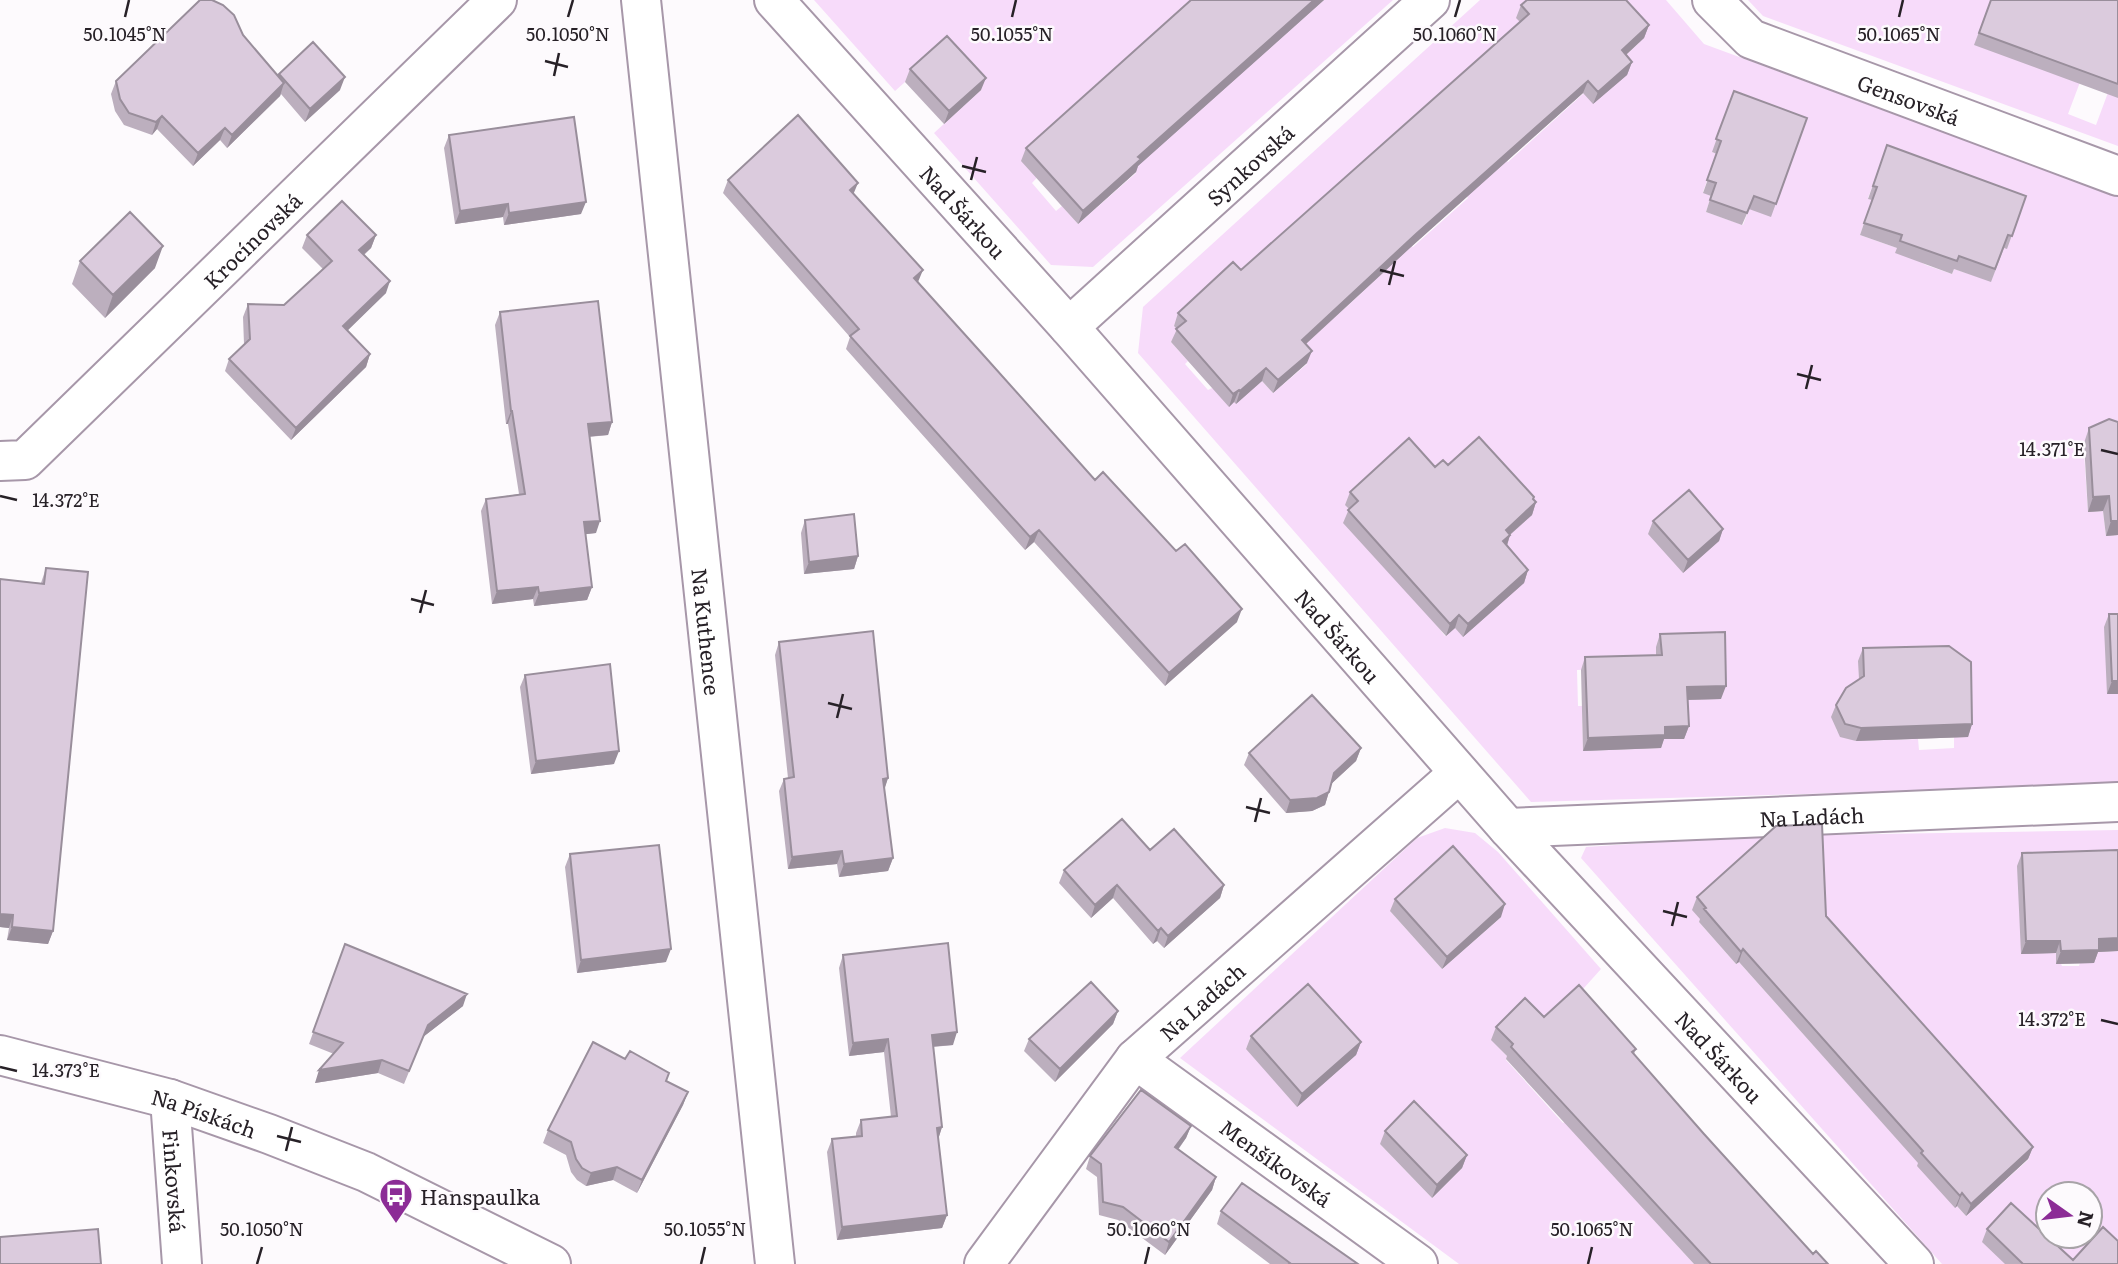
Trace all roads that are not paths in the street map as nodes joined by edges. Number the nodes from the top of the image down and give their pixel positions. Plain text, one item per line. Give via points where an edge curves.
1 (496, 0) edge
2 (641, 0) edge
3 (774, 0) edge
4 (1430, 0) edge
5 (1712, 0) edge
6 (2118, 176) edge
7 (1069, 327) junction
8 (0, 461) edge
9 (1459, 773) junction
10 (2118, 802) edge
11 (1508, 828) junction
12 (0, 1055) edge
13 (1135, 1059) junction
14 (170, 1099) junction
15 (182, 1264) edge
16 (551, 1264) edge
17 (775, 1264) edge
18 (984, 1264) edge
19 (1419, 1264) edge
20 (1914, 1264) edge

1 - 8 street, Krocínovská via 25,460
2 - 17 street, Na Kuthence
3 - 7 street, Nad Šárkou
4 - 7 street, Synkovská
5 - 6 street, Gensovská via 1751,39
7 - 9 street, Nad Šárkou
9 - 11 street, Nad Šárkou
9 - 13 street, Na Ladách
10 - 11 street, Na Ladách
11 - 20 street, Nad Šárkou
12 - 14 street, Na Pískách
13 - 18 street, Na Ladách
13 - 19 street, Menšíkovská
14 - 15 street, Finkovská
14 - 16 street, Na Pískách via 366,1172

